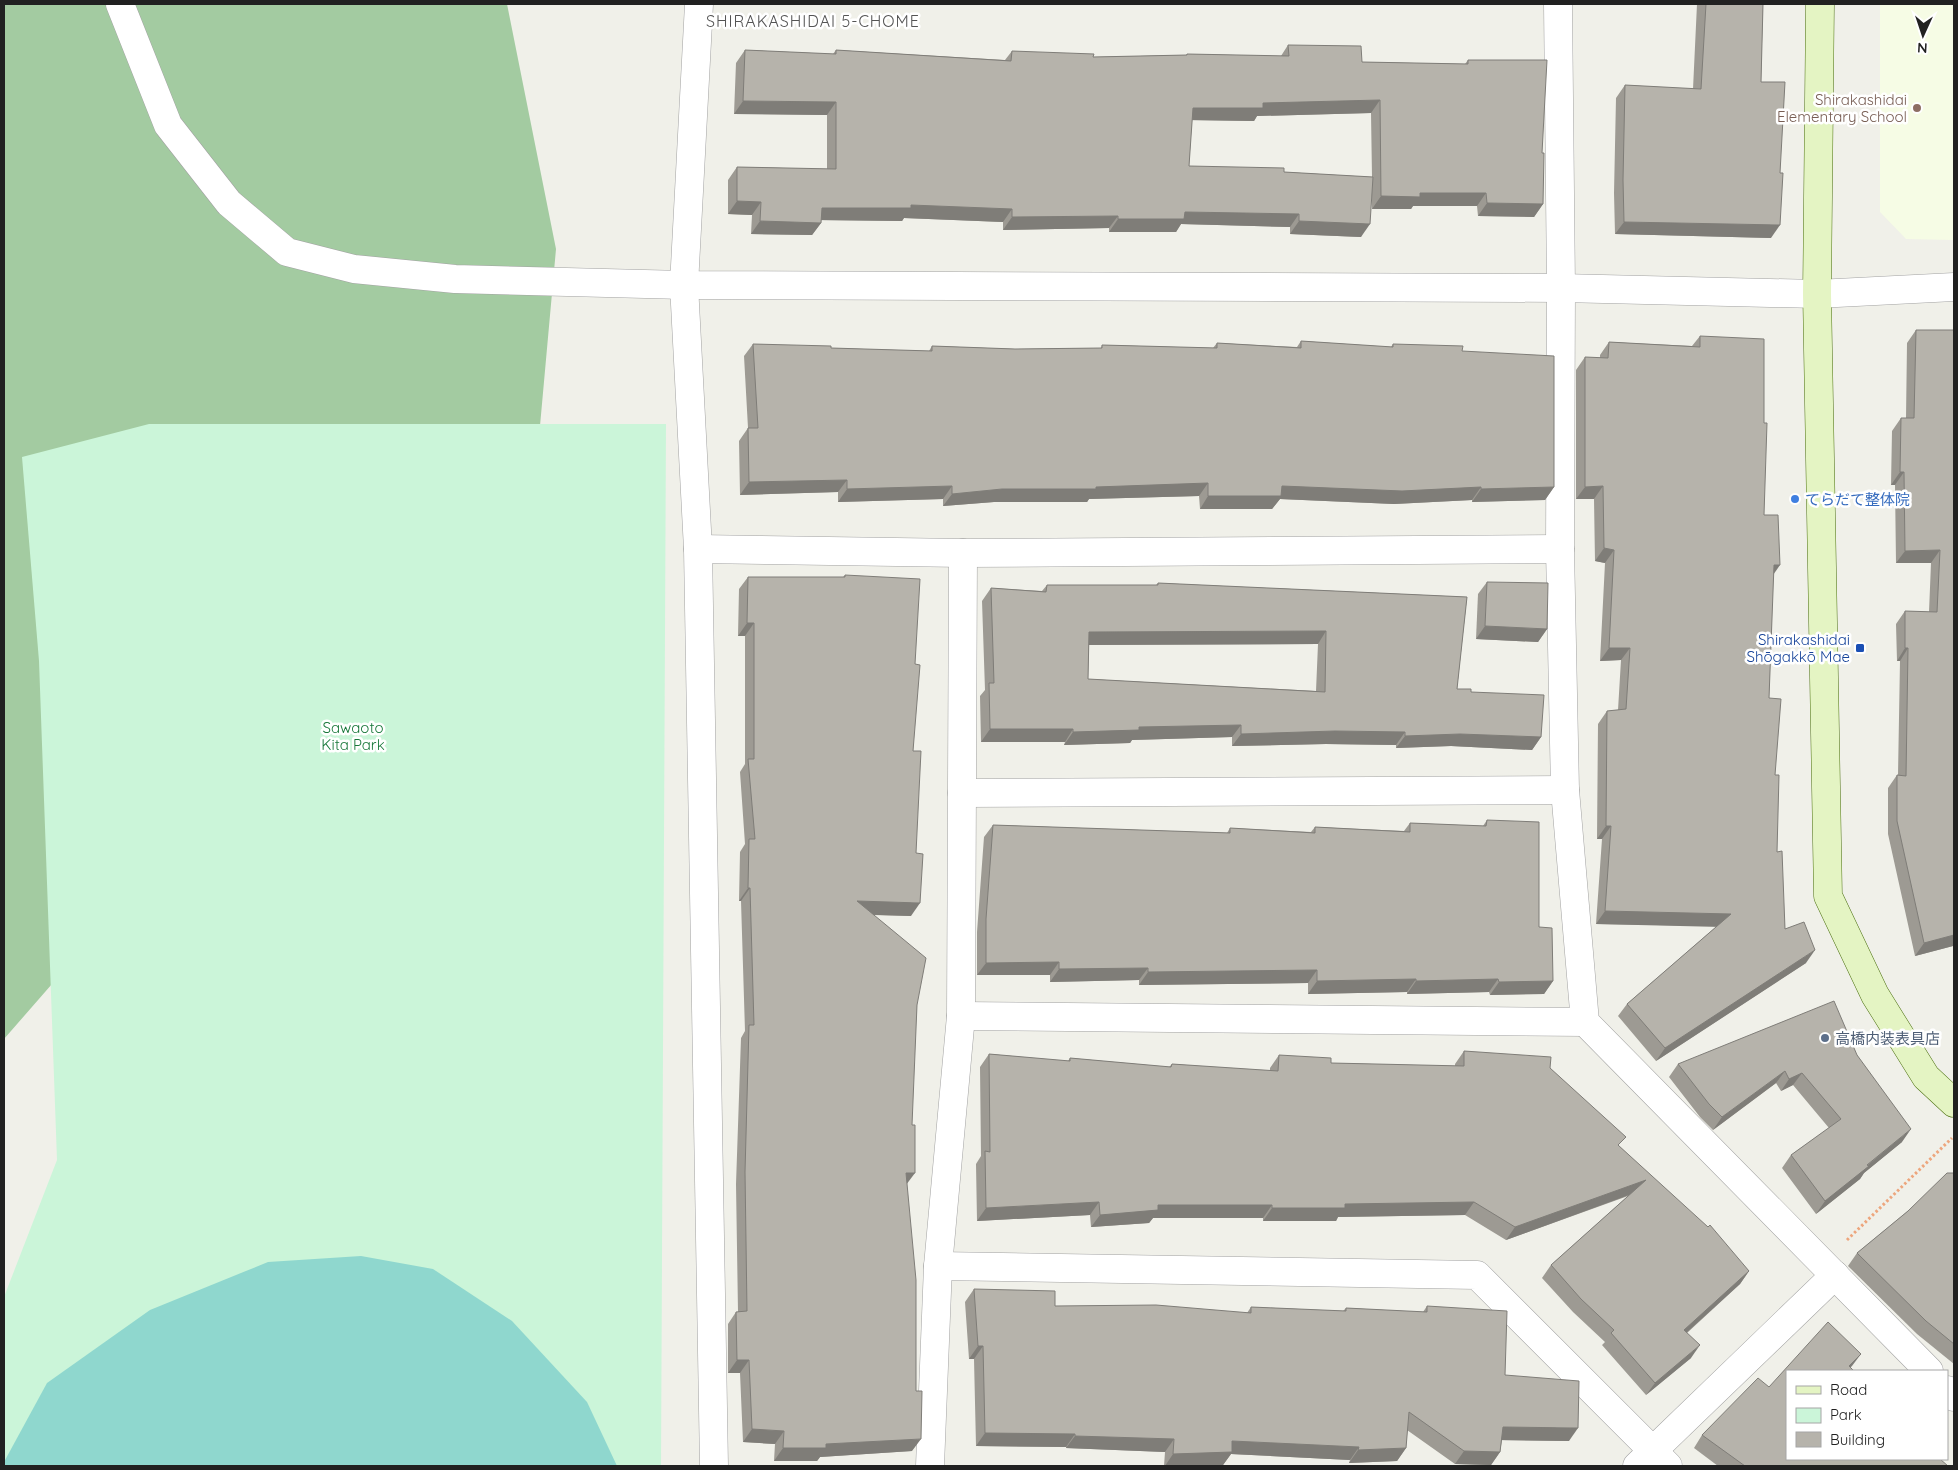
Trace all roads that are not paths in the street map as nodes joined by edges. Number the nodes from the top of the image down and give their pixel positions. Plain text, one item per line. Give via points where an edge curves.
1 (120, 4) edge
2 (699, 4) edge
3 (1558, 4) edge
4 (1820, 4) edge
5 (684, 285) junction
6 (1954, 287) edge
7 (1561, 288) junction
8 (1817, 294) junction
9 (1560, 549) junction
10 (698, 550) junction
11 (963, 553) junction
12 (1565, 790) junction
13 (962, 793) junction
14 (961, 1016) junction
15 (1585, 1022) junction
16 (1954, 1103) edge
17 (938, 1266) junction
18 (1829, 1269) junction
19 (1928, 1370) edge
20 (1653, 1461) edge
21 (714, 1466) edge
22 (930, 1466) edge

1 - 5 street via 168,125 229,204 287,252 354,269 455,279
2 - 5 street
3 - 7 street
4 - 8 street
5 - 7 street
5 - 10 street
6 - 8 street
7 - 8 street
7 - 9 street
8 - 16 street via 1828,896 1876,995 1926,1077
9 - 11 street
9 - 12 street
10 - 11 street
10 - 21 street
11 - 13 street
12 - 13 street
12 - 15 street
13 - 14 street
14 - 15 street
14 - 17 street
15 - 18 street
17 - 20 street via 1477,1275
17 - 22 street
18 - 19 street
18 - 20 street

